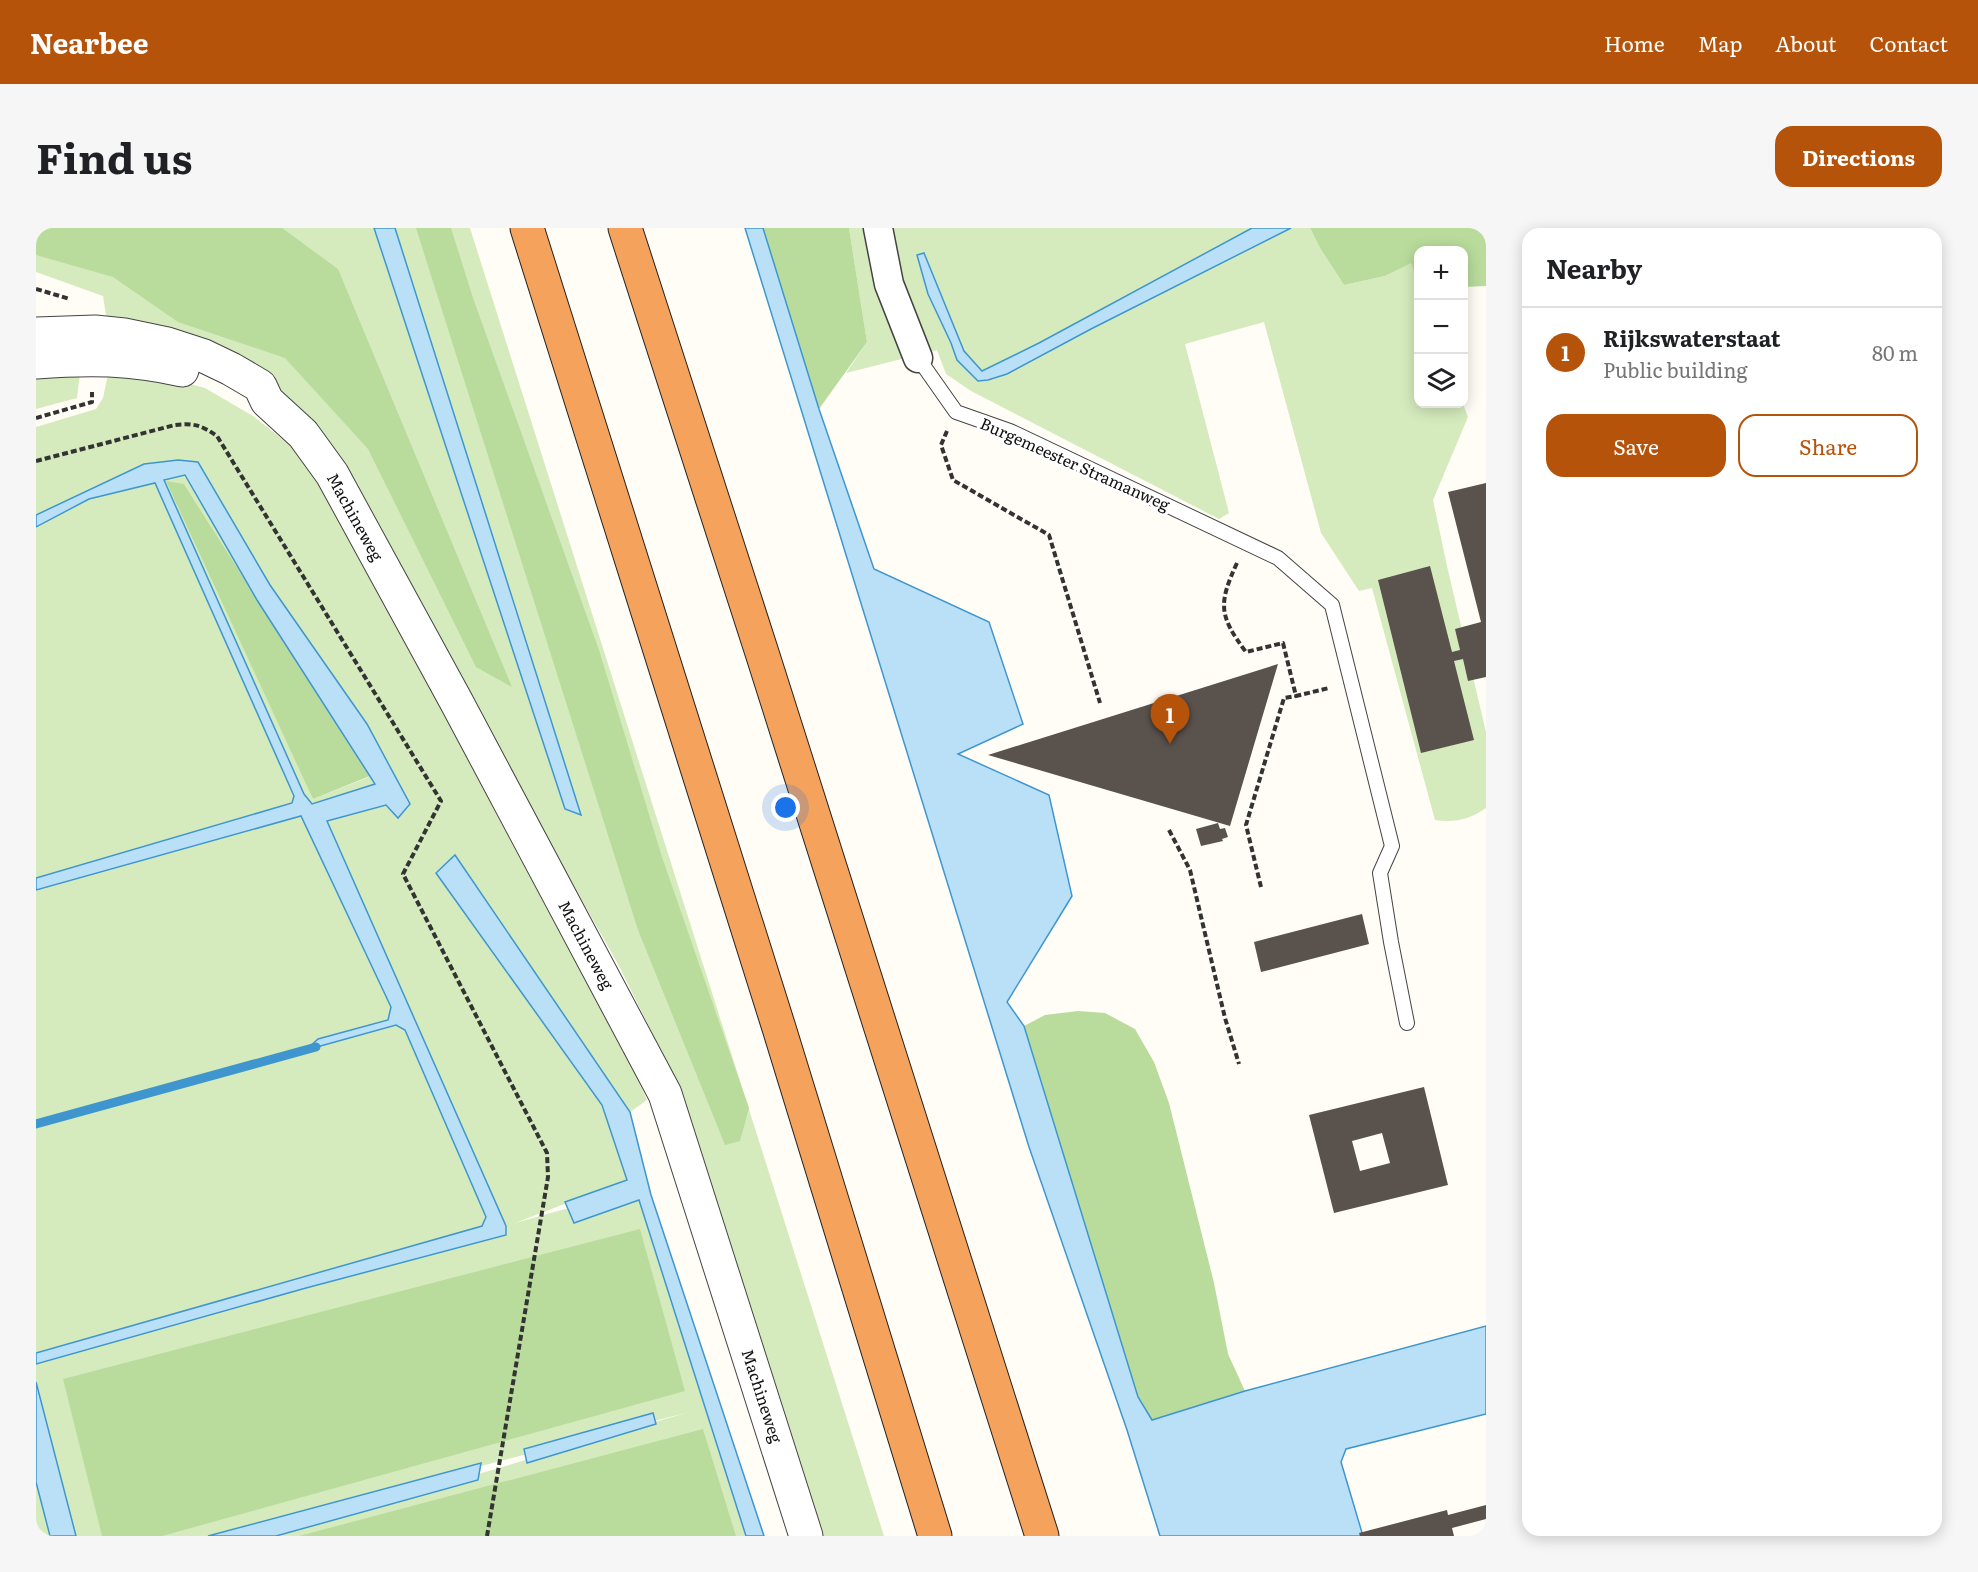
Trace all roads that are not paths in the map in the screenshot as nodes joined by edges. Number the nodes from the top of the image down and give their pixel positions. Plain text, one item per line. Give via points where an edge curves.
1 (527, 228) edge
2 (624, 228) edge
3 (878, 228) edge
4 (36, 334) edge
5 (918, 358) joint
6 (36, 362) edge
7 (267, 401) junction
8 (1407, 1023) dead end
9 (806, 1536) edge
10 (935, 1536) edge
11 (1042, 1536) edge

1 - 10 highway
2 - 11 highway
3 - 5 street via 889,284
4 - 7 street, Machineweg via 104,333 167,344 231,369 260,386
5 - 8 lane, Burgemeester Stramanweg via 956,412 1010,431 1278,558 1332,605 1392,846 1380,873
6 - 7 street, Machineweg via 128,360 165,366 222,384 252,401
7 - 9 street, Machineweg via 303,434 332,474 665,1094

